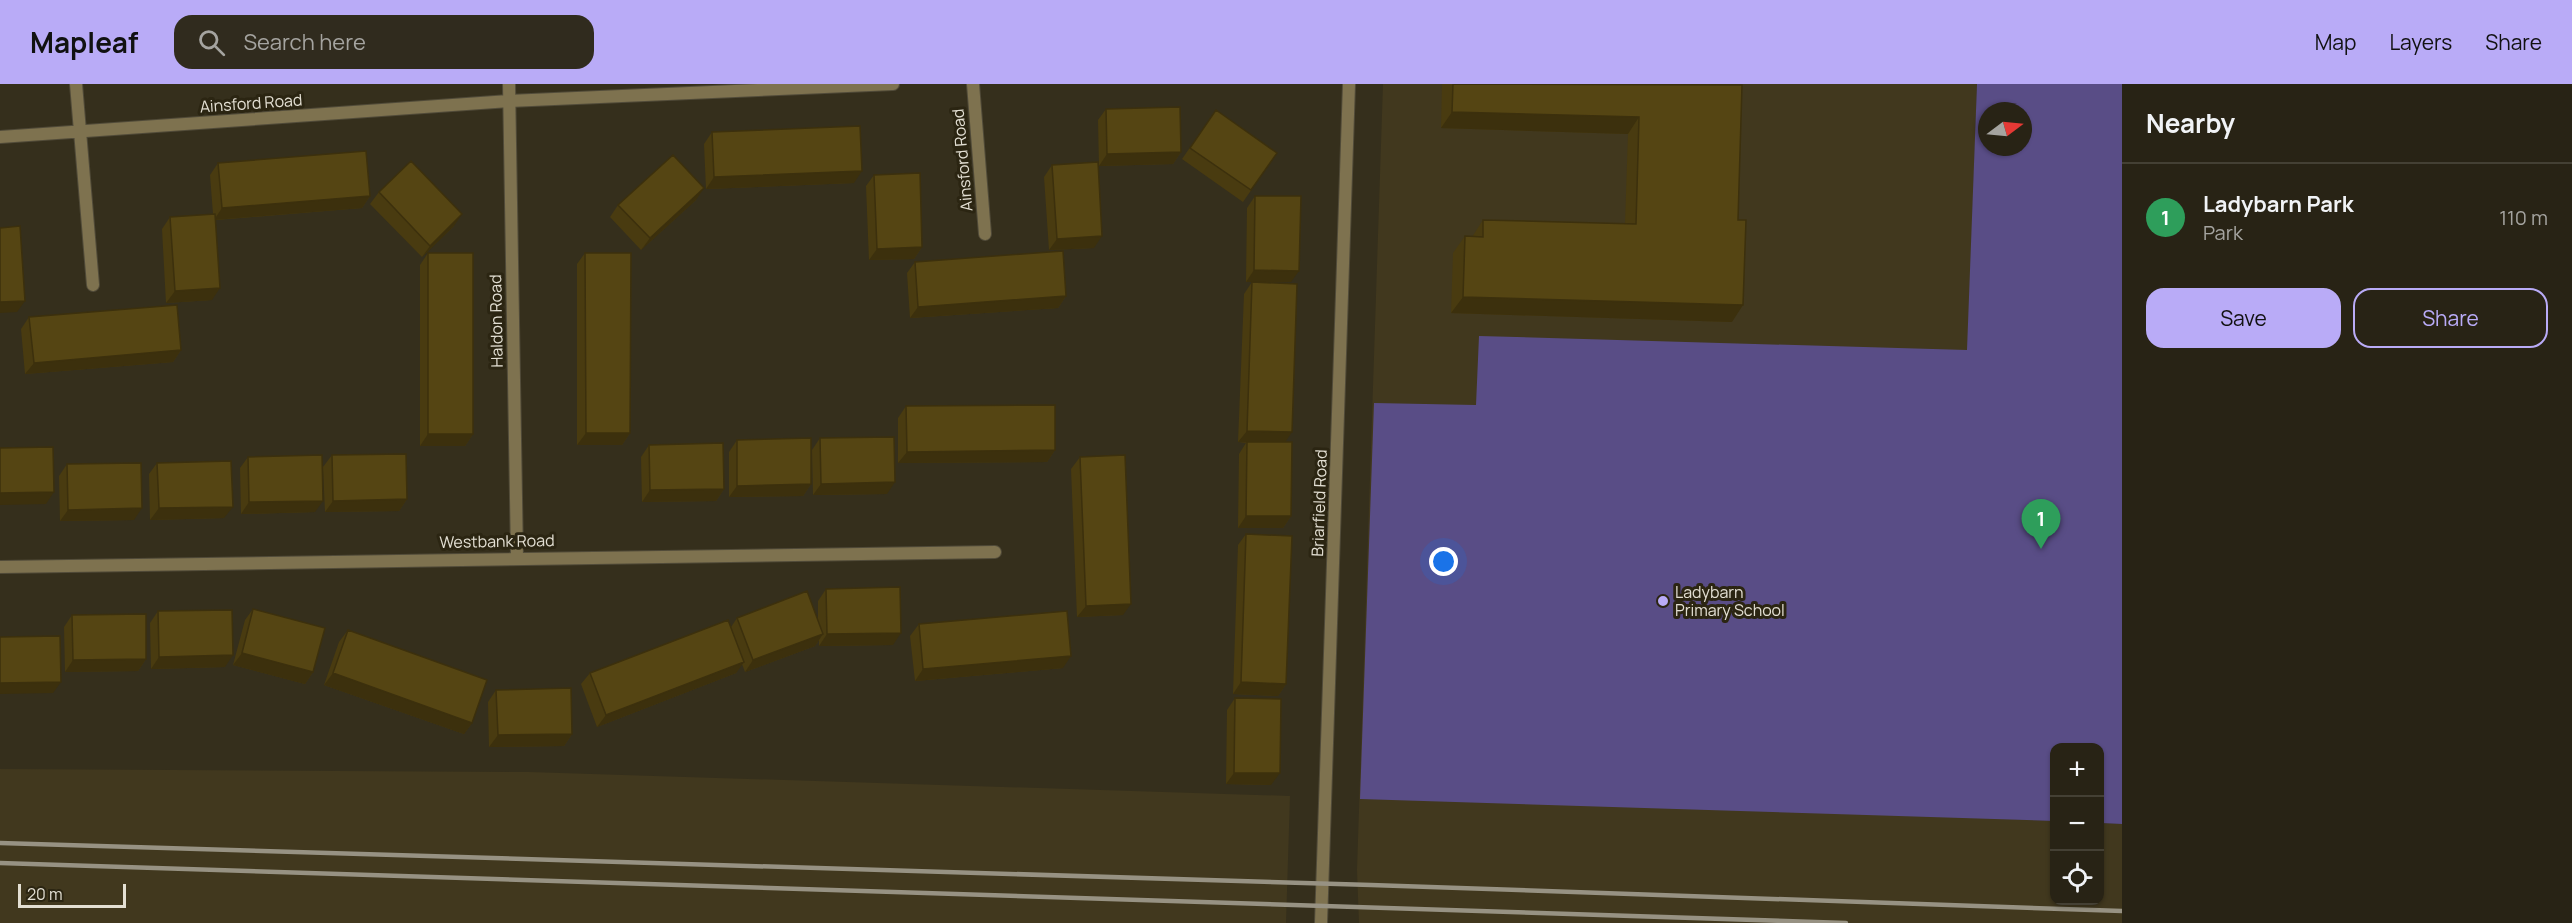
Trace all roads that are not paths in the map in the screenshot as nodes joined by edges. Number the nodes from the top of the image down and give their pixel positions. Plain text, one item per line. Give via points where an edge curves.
1 (76, 84) edge
2 (509, 84) edge
3 (893, 84) edge
4 (973, 84) edge
5 (1349, 84) edge
6 (509, 101) junction
7 (78, 132) junction
8 (0, 137) edge
9 (985, 234) dead end
10 (93, 285) dead end
11 (995, 552) dead end
12 (516, 557) junction
13 (0, 567) edge
14 (1321, 923) edge

1 - 7 street
2 - 6 street, Haldon Road
3 - 6 street, Ainsford Road
4 - 9 street, Ainsford Road
5 - 14 street, Briarfield Road
6 - 7 street, Ainsford Road
6 - 12 street, Haldon Road
7 - 8 street, Ainsford Road
7 - 10 street
11 - 12 street, Westbank Road
12 - 13 street, Westbank Road

